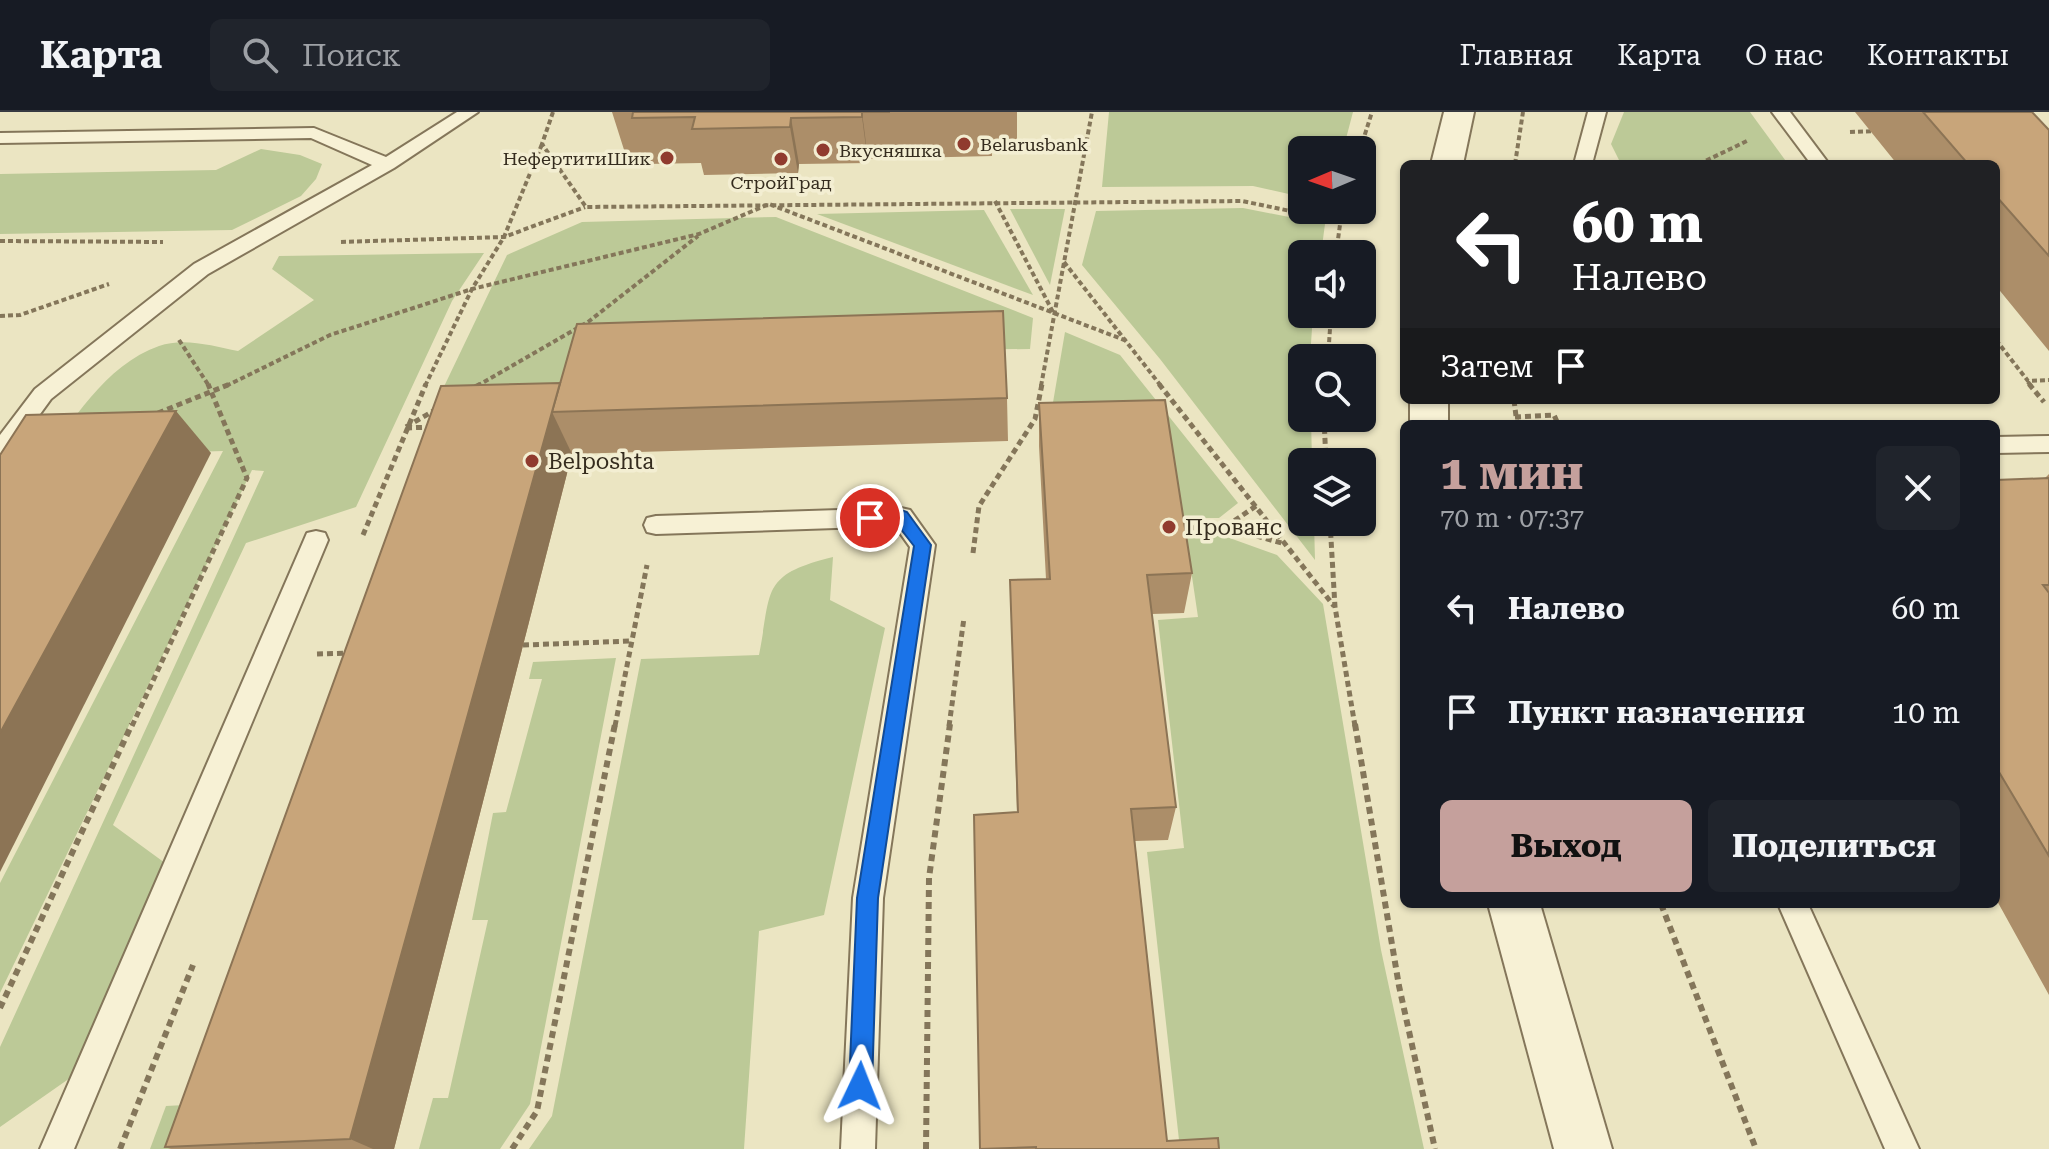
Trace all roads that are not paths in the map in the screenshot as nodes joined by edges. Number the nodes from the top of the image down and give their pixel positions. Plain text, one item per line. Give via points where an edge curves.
1 (469, 112) edge
2 (1459, 112) edge
3 (1597, 112) edge
4 (1781, 112) edge
5 (0, 138) edge
6 (1448, 160) edge
7 (1584, 160) edge
8 (1817, 160) edge
9 (387, 164) junction
10 (2049, 444) edge
11 (2000, 445) edge
12 (0, 452) edge
13 (656, 525) road end
14 (316, 540) dead end
15 (1515, 908) edge
16 (1795, 908) edge
17 (57, 1149) edge
18 (858, 1149) edge
19 (1583, 1149) edge
20 (1902, 1149) edge

1 - 9 lane
2 - 6 street
3 - 7 lane
4 - 8 lane
5 - 9 lane via 314,133
9 - 12 lane via 201,269 43,394
10 - 11 lane
13 - 18 lane via 901,517 923,545 868,898
14 - 17 lane
15 - 19 street
16 - 20 lane

